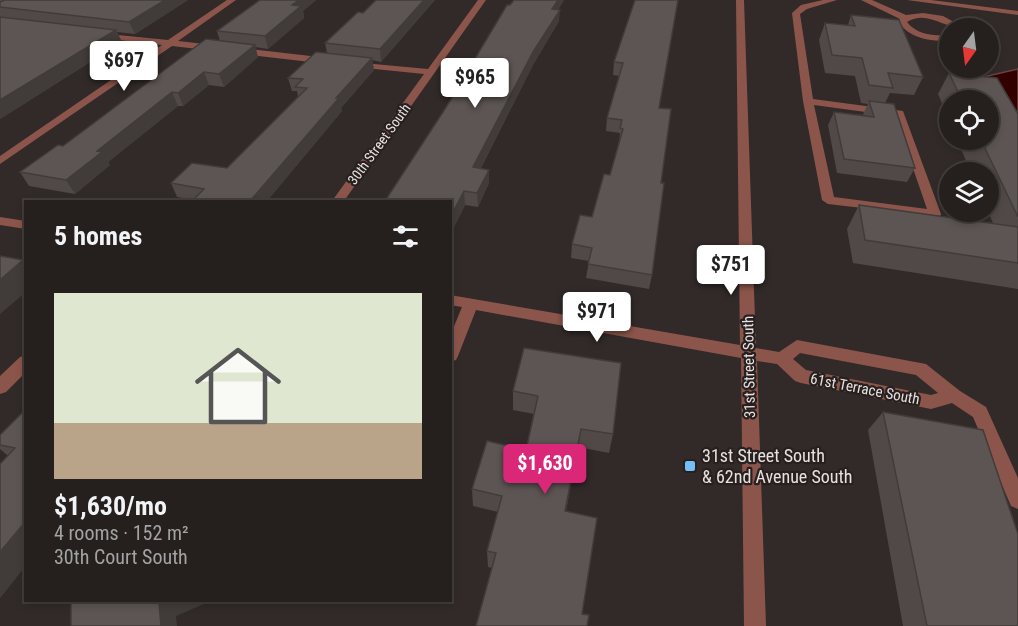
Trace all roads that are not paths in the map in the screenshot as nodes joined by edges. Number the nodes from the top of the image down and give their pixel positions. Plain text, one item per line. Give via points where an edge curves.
1 (232, 0) edge
2 (482, 0) edge
3 (740, 0) edge
4 (833, 0) edge
5 (865, 0) edge
6 (911, 0) edge
7 (1018, 13) edge
8 (905, 18) junction
9 (939, 18) edge
10 (92, 34) edge
11 (939, 38) edge
12 (171, 43) junction
13 (336, 62) edge
14 (348, 63) edge
15 (430, 72) junction
16 (808, 101) junction
17 (0, 161) edge
18 (339, 200) edge
19 (0, 221) edge
20 (24, 225) edge
21 (452, 300) edge
22 (471, 303) junction
23 (452, 351) edge
24 (749, 353) junction
25 (782, 359) junction
26 (24, 364) edge
27 (0, 387) edge
28 (954, 396) junction
29 (1018, 500) edge
30 (755, 626) edge

1 - 12 street
2 - 15 street, 30th Street South
3 - 24 street, 31st Street South
4 - 16 street via 804,7 796,13
5 - 8 street
6 - 7 street
8 - 9 street
8 - 11 street via 903,25 914,32
10 - 12 street
12 - 13 street
12 - 17 street
14 - 15 street
15 - 18 street, 30th Street South
16 - 16 street via 899,113 935,214 828,200
19 - 20 street
21 - 22 street, 61st Terrace South
22 - 23 street
22 - 24 street, 61st Terrace South
24 - 25 street, 61st Terrace South
24 - 30 street, 31st Street South
25 - 28 street, 61st Terrace South via 801,376 931,402
25 - 28 street, 61st Terrace South via 797,346 920,369
26 - 27 street
28 - 29 street, 61st Terrace South via 981,412

